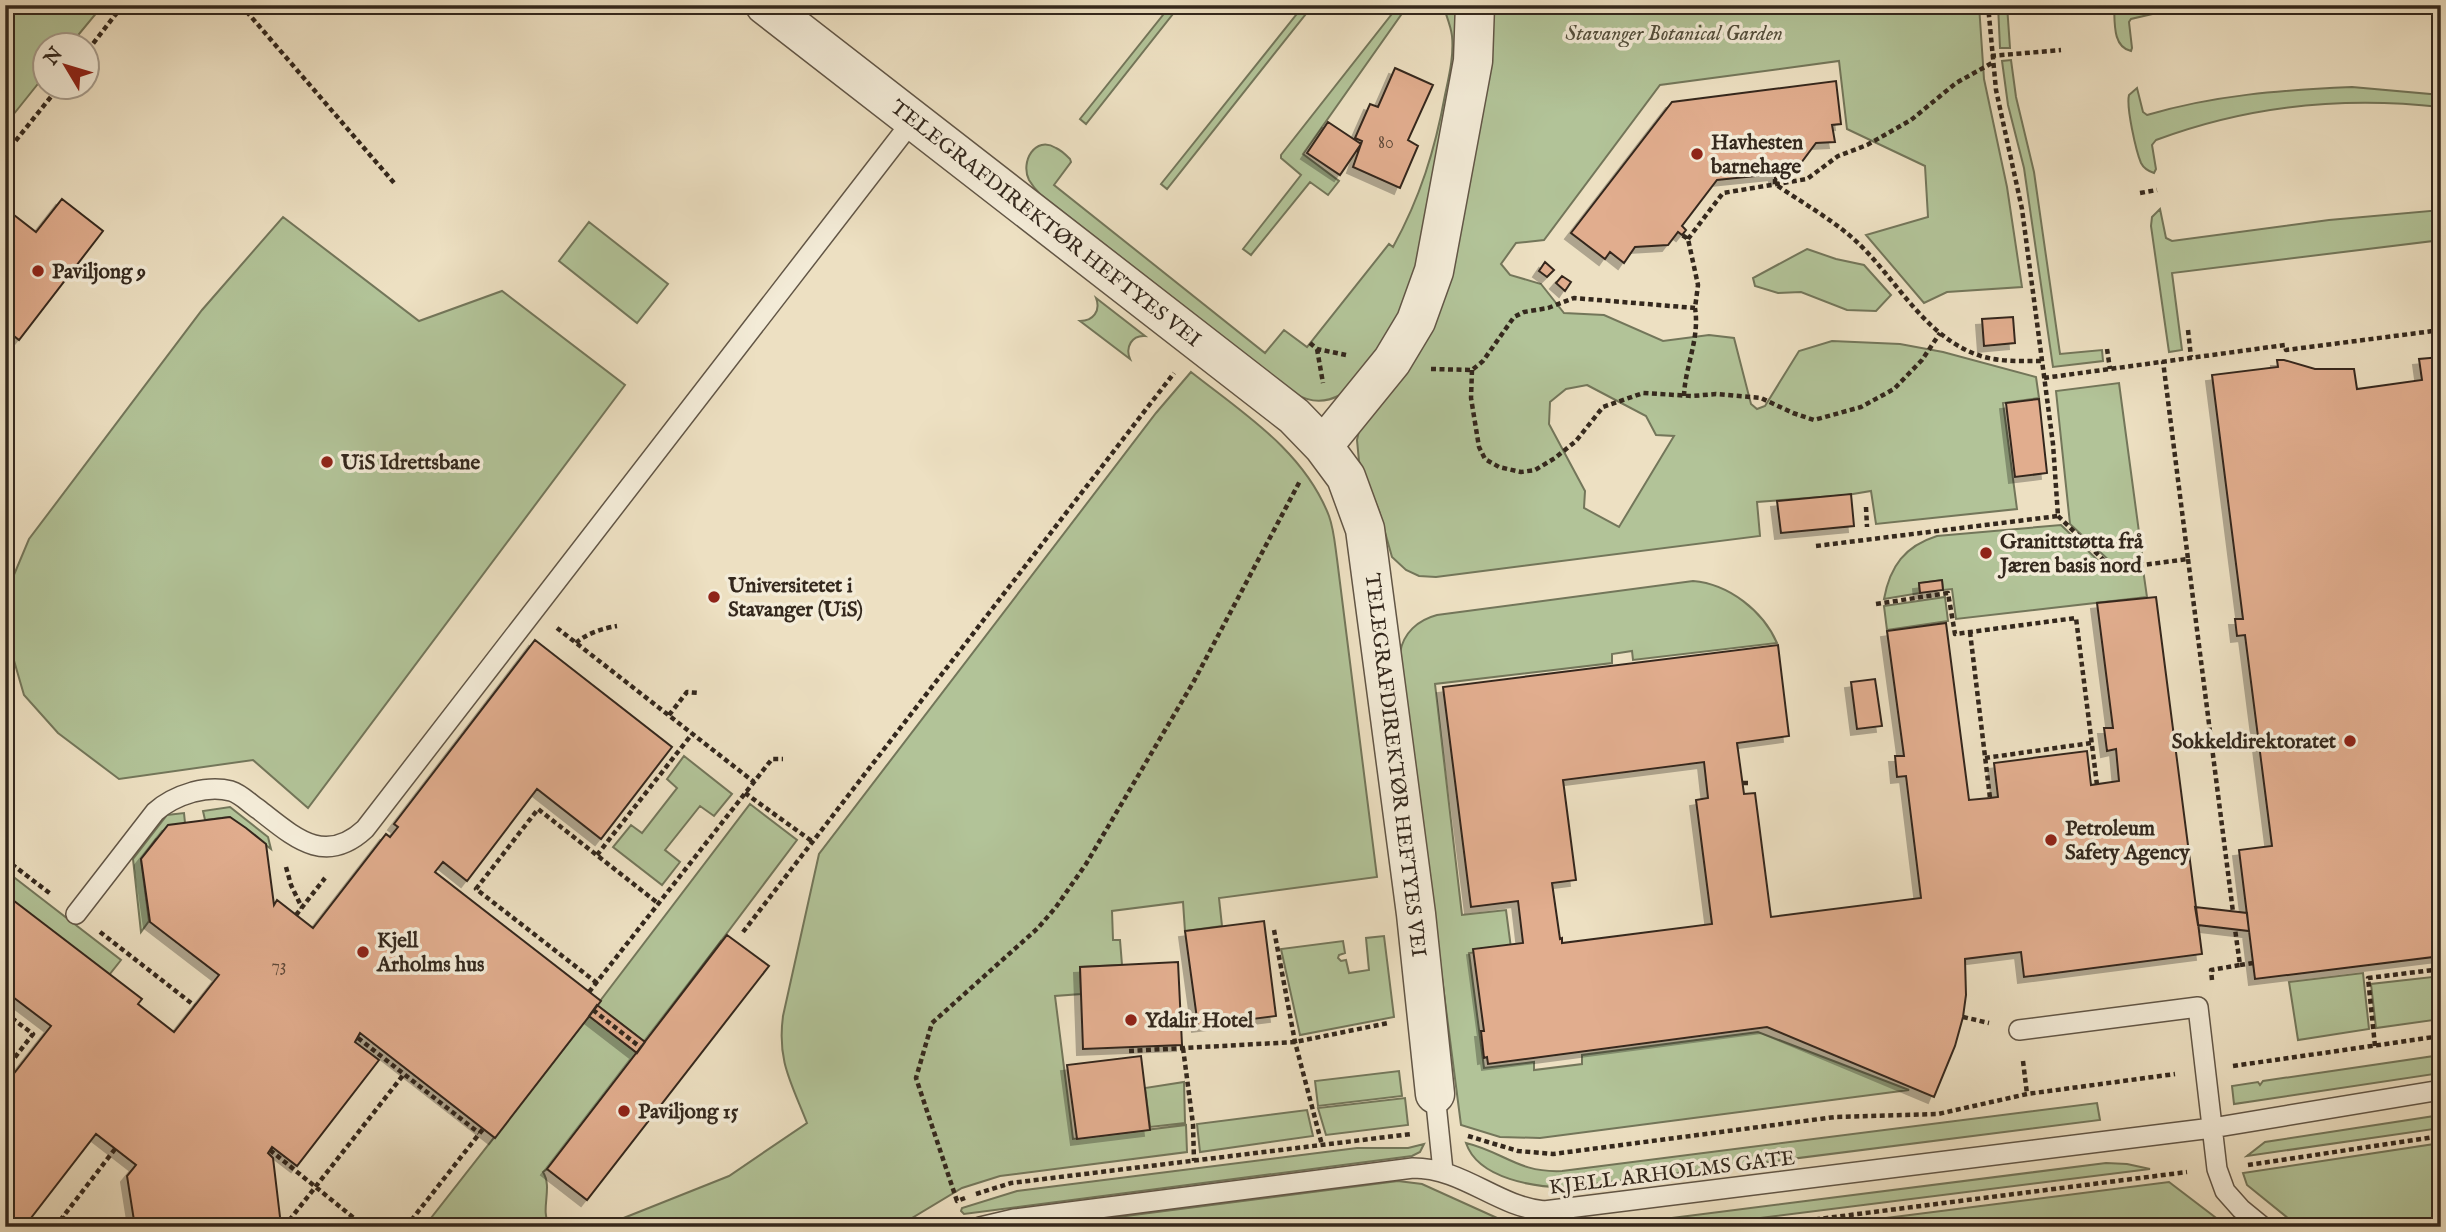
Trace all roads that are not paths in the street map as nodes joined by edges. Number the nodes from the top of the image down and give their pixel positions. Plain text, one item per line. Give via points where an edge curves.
1 (765, 5) edge
2 (1475, 5) edge
3 (913, 120) junction
4 (1323, 446) junction
5 (76, 914) dead end
6 (2019, 1030) dead end
7 (2441, 1090) edge
8 (1435, 1094) joint
9 (2212, 1128) junction
10 (1443, 1171) junction
11 (980, 1227) edge
12 (2263, 1227) edge

1 - 3 street, TELEGRAFDIREKTØR HEFTYES VEI
2 - 4 street via 1473,61 1434,271 1416,321 1394,357
3 - 4 street, TELEGRAFDIREKTØR HEFTYES VEI via 1294,416
3 - 5 lane via 353,841 315,846 296,839 230,791 186,794 155,812
4 - 8 street, TELEGRAFDIREKTØR HEFTYES VEI via 1346,477 1365,529
6 - 9 lane via 2198,1007
7 - 9 lane, KJELL ARHOLMS GATE
8 - 10 lane
9 - 10 lane, KJELL ARHOLMS GATE via 1544,1211 1517,1206
9 - 12 lane via 2225,1191
10 - 11 lane, KJELL ARHOLMS GATE via 1413,1168

